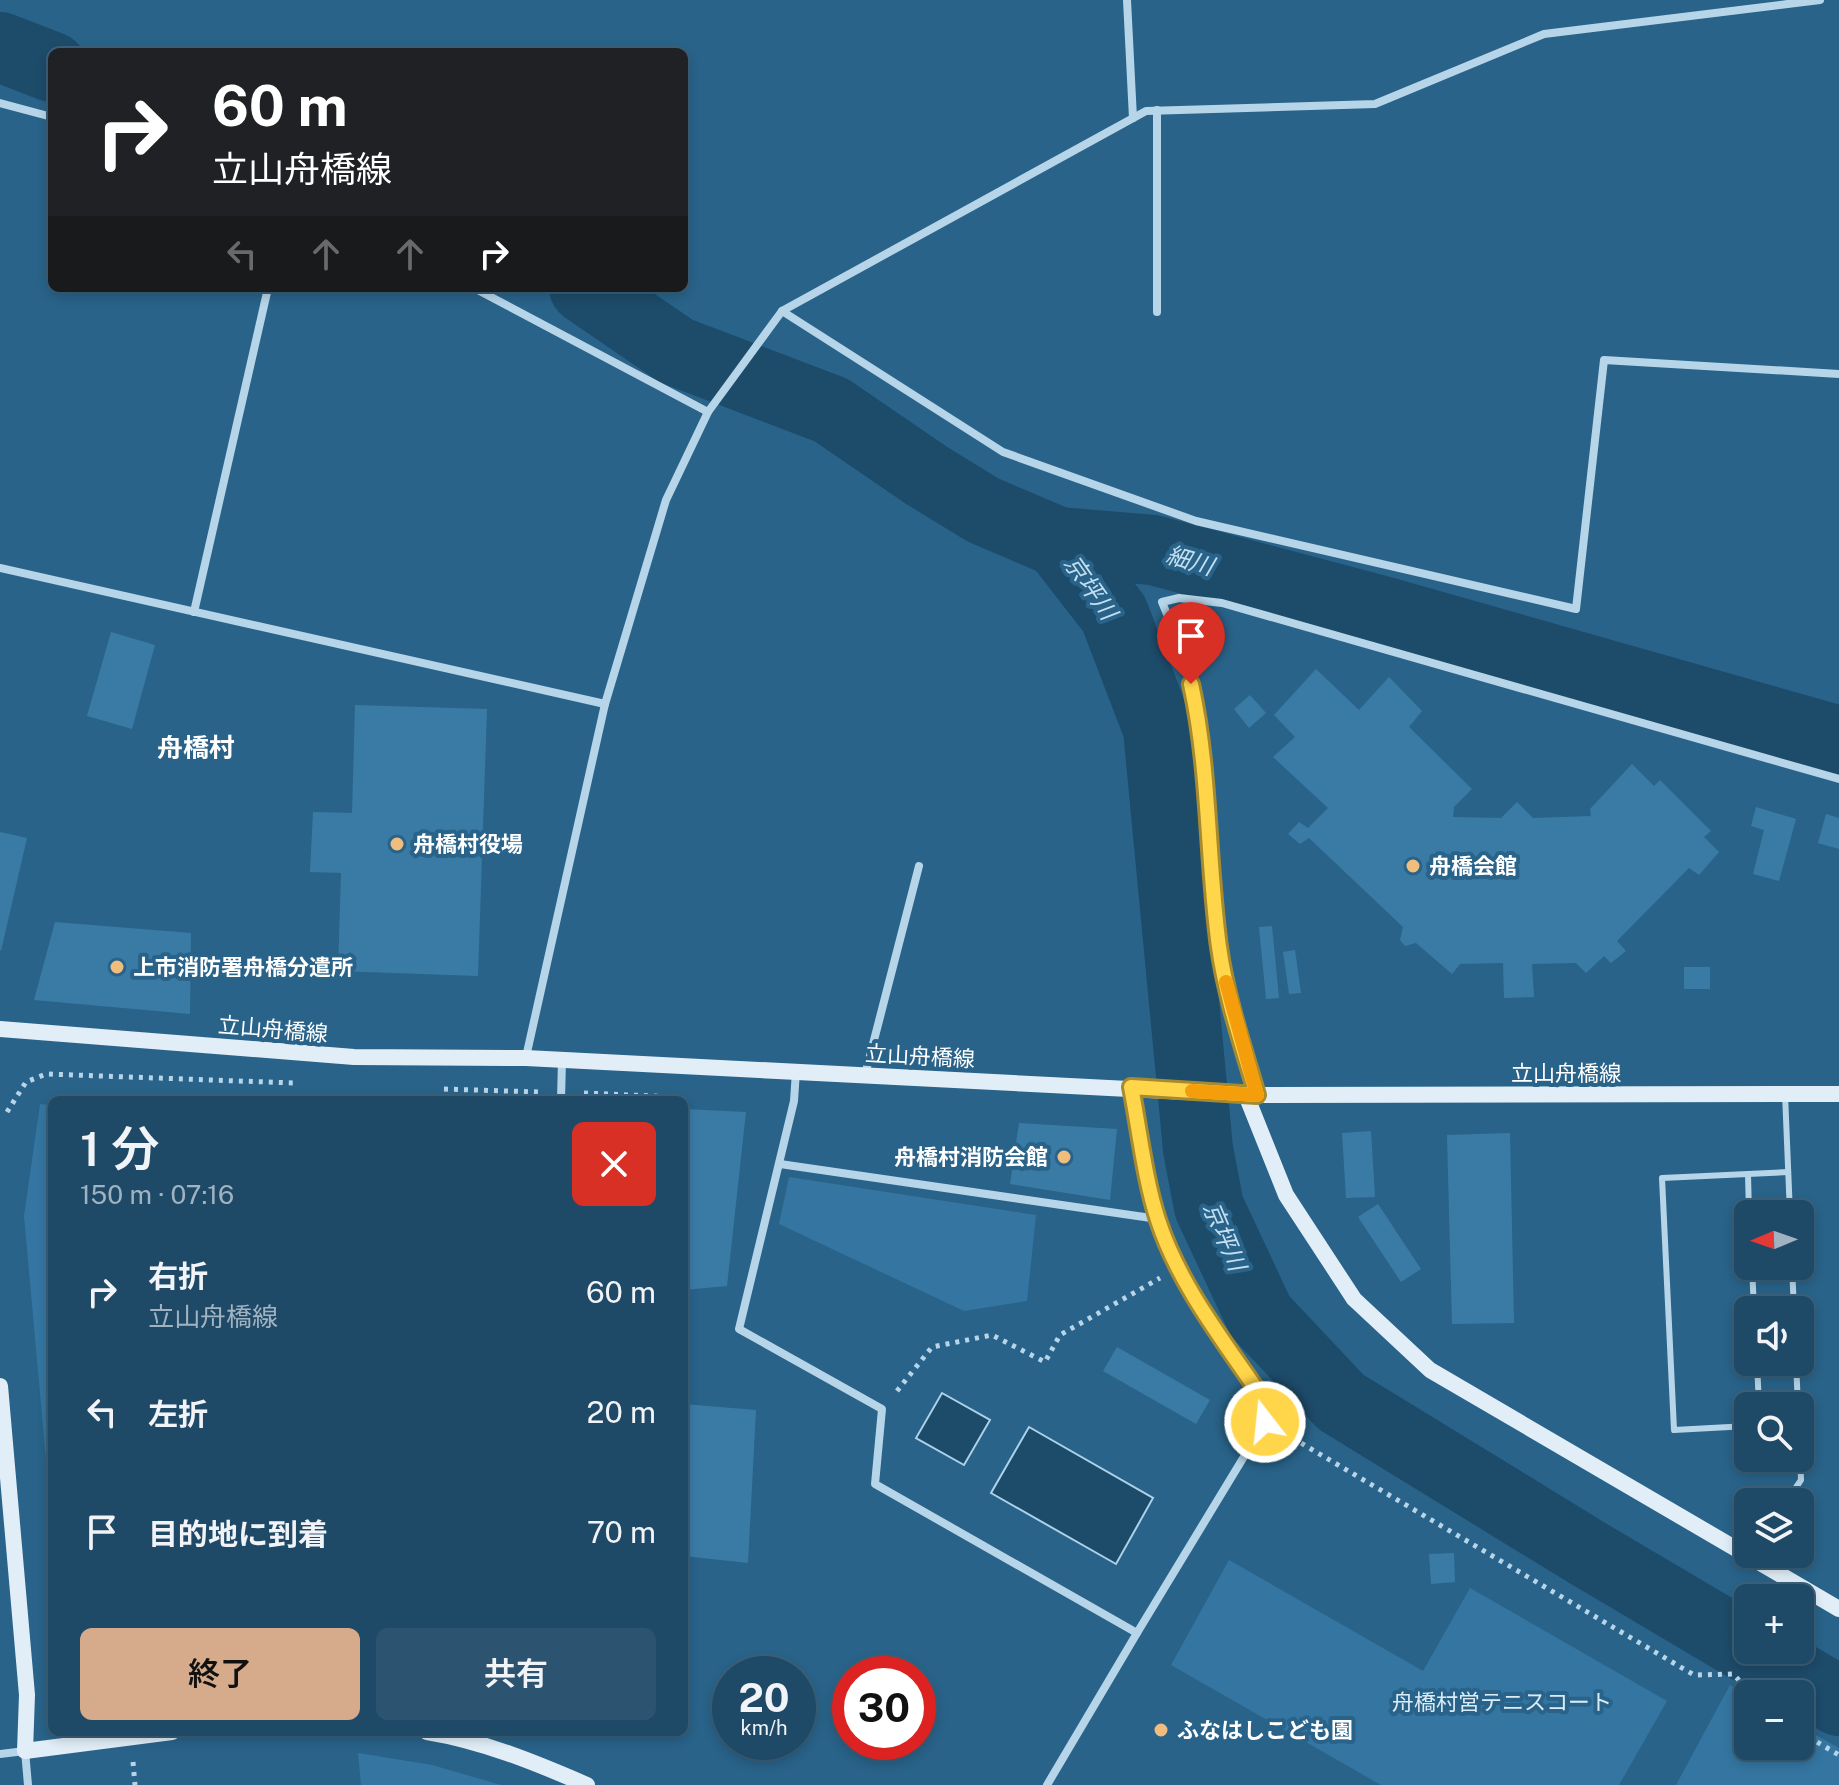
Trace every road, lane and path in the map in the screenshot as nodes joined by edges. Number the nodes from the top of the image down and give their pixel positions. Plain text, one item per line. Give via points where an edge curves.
1 (1127, 0) edge
2 (1820, 0) edge
3 (0, 103) edge
4 (1157, 110) junction
5 (48, 116) edge
6 (1133, 118) junction
7 (267, 292) edge
8 (482, 292) edge
9 (782, 311) junction
10 (1157, 312) dead end
11 (1839, 374) edge
12 (708, 412) junction
13 (0, 568) edge
14 (194, 612) junction
15 (605, 704) junction
16 (1839, 779) edge
17 (919, 866) dead end
18 (0, 1029) edge
19 (526, 1058) junction
20 (562, 1060) junction
21 (796, 1071) junction
22 (865, 1075) junction
23 (1131, 1087) junction
24 (1785, 1094) junction
25 (1839, 1094) edge
26 (1252, 1095) junction
27 (561, 1096) edge
28 (780, 1164) junction
29 (1788, 1172) junction
30 (1748, 1174) junction
31 (1749, 1200) edge
32 (1789, 1200) edge
33 (1158, 1219) junction
34 (1178, 1268) junction
35 (0, 1386) edge
36 (882, 1409) junction
37 (1265, 1422) junction
38 (1734, 1427) edge
39 (3, 1449) edge
40 (1734, 1545) edge
41 (1772, 1568) edge
42 (1839, 1609) edge
43 (1137, 1633) junction
44 (1739, 1680) edge
45 (141, 1736) edge
46 (480, 1738) edge
47 (1814, 1740) edge
48 (25, 1751) junction
49 (0, 1754) edge
50 (1839, 1755) edge
51 (28, 1785) edge
52 (587, 1785) edge
53 (1047, 1785) edge

1 - 6 street
2 - 4 street via 1544,34 1375,104
3 - 5 street
4 - 6 street
4 - 10 street
6 - 9 street
7 - 14 street
8 - 12 street
9 - 11 street via 1003,452 1196,521 1576,609 1604,360
9 - 12 street
12 - 15 street via 666,500
13 - 14 street
14 - 15 street
15 - 19 street
16 - 26 street via 1222,603 1179,598 1162,602 1185,658 1196,710 1219,947
17 - 22 street
18 - 19 main road, 立山舟橋線 via 354,1057
19 - 20 main road, 立山舟橋線
20 - 21 main road, 立山舟橋線
20 - 27 street
21 - 22 main road, 立山舟橋線
21 - 28 street
22 - 23 main road, 立山舟橋線
23 - 26 main road, 立山舟橋線
23 - 33 street
24 - 25 main road, 立山舟橋線
24 - 26 main road, 立山舟橋線
24 - 29 lane
26 - 40 main road via 1286,1195 1354,1299 1430,1370
28 - 33 street
28 - 36 street via 739,1329
29 - 30 lane
29 - 32 lane
30 - 31 lane
30 - 38 lane via 1662,1178 1674,1430
33 - 34 street
34 - 36 path via 1060,1335 1045,1362 992,1335 932,1347
34 - 37 street via 1267,1405
35 - 39 main road
36 - 43 street via 875,1484
37 - 43 street
37 - 44 path via 1694,1675 1733,1674
39 - 48 main road via 27,1695
41 - 42 main road
43 - 53 street
45 - 48 main road
46 - 52 main road
47 - 50 path
48 - 49 street
48 - 51 street

